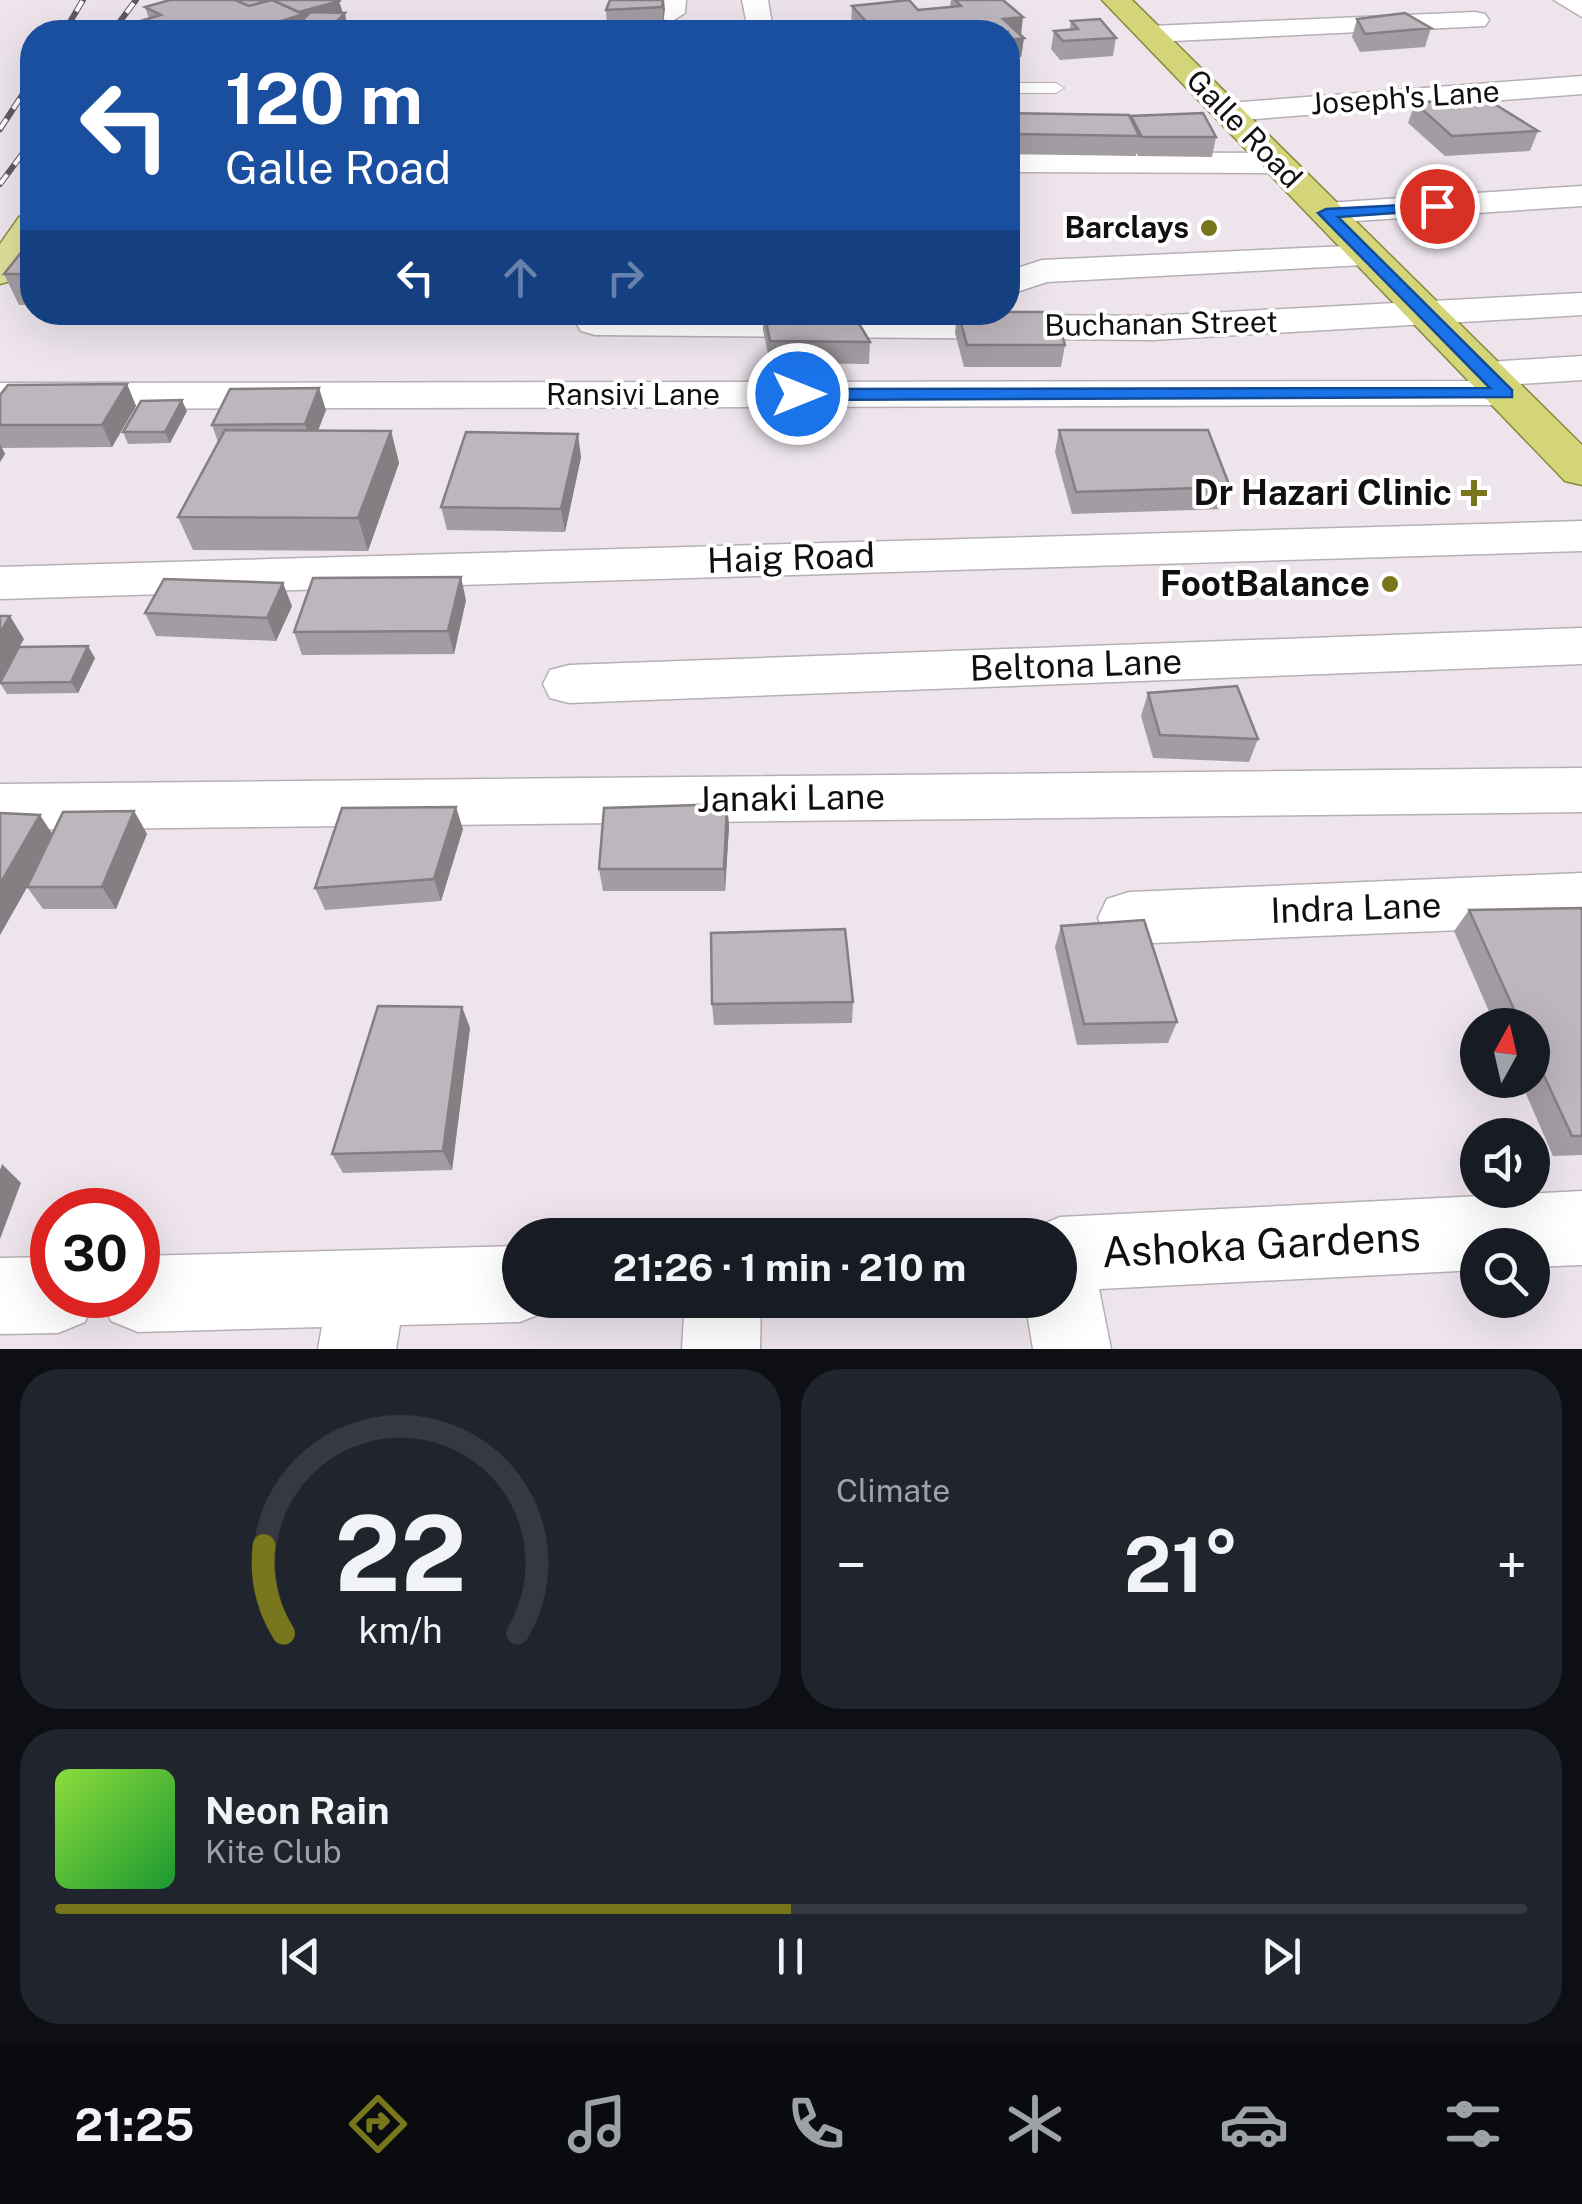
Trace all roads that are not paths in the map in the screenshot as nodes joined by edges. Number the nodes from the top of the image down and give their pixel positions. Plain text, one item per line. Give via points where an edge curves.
1 (1116, 0) edge
2 (1567, 0) edge
3 (1582, 9) edge
4 (1475, 20) dead end
5 (1152, 34) junction
6 (1582, 85) edge
7 (1020, 88) edge
8 (1056, 88) dead end
9 (1232, 118) junction
10 (1190, 125) edge
11 (1020, 162) edge
12 (1276, 163) junction
13 (1582, 196) edge
14 (1326, 213) junction
15 (20, 243) edge
16 (1369, 256) junction
17 (0, 272) edge
18 (1020, 279) edge
19 (1582, 304) edge
20 (1426, 314) junction
21 (734, 325) edge
22 (1582, 368) edge
23 (1497, 384) junction
24 (0, 396) edge
25 (1578, 462) edge
26 (1582, 536) edge
27 (0, 583) edge
28 (1582, 646) edge
29 (569, 684) dead end
30 (1582, 790) edge
31 (0, 807) edge
32 (1582, 899) edge
33 (1129, 918) edge
34 (1582, 1228) edge
35 (1077, 1253) edge
36 (502, 1288) edge
37 (30, 1295) edge
38 (0, 1296) edge
39 (160, 1297) edge
40 (723, 1318) edge
41 (1066, 1318) edge
42 (363, 1320) edge
43 (722, 1349) edge
44 (1072, 1349) edge

1 - 5 highway, Galle Road
2 - 3 street
4 - 5 street
5 - 9 highway, Galle Road
6 - 9 street, Joseph's Lane
7 - 8 lane
9 - 10 street, Joseph's Lane
9 - 12 highway, Galle Road
11 - 12 street
12 - 14 highway, Galle Road
13 - 14 street
14 - 16 highway, Galle Road
15 - 17 main road
16 - 18 street via 1042,270
16 - 20 highway, Galle Road
19 - 20 street, Buchanan Street
20 - 21 street, Buchanan Street via 1152,328
20 - 23 highway, Galle Road
22 - 23 street, Ransivi Lane
23 - 24 street, Ransivi Lane
23 - 25 highway, Galle Road
26 - 27 street, Haig Road
28 - 29 street, Beltona Lane
30 - 31 street, Janaki Lane
32 - 33 street, Indra Lane
34 - 35 street, Ashoka Gardens
36 - 42 street
37 - 38 street
39 - 42 street
40 - 43 street
41 - 44 street

